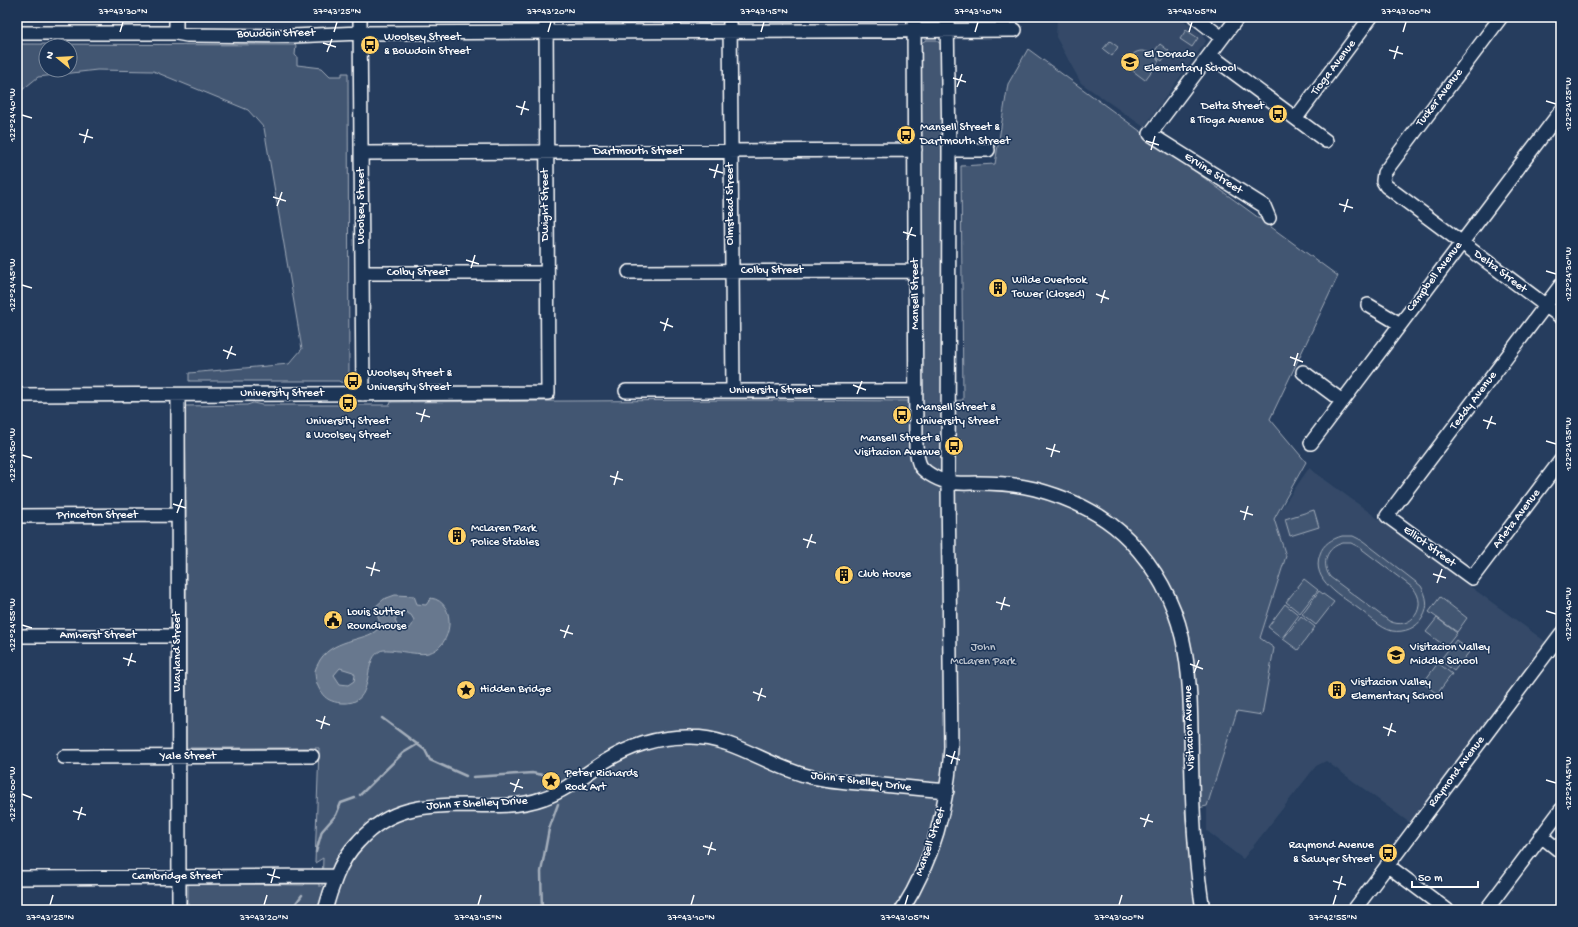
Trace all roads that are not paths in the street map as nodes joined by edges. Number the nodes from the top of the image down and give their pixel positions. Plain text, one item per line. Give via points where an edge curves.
1 (176, 17) edge
2 (360, 17) edge
3 (546, 17) edge
4 (730, 17) edge
5 (947, 17) edge
6 (1195, 17) edge
7 (1238, 17) edge
8 (1371, 17) edge
9 (1501, 17) edge
10 (914, 24) edge
11 (947, 30) junction
12 (1015, 30) dead end
13 (546, 31) junction
14 (730, 31) junction
15 (17, 33) edge
16 (176, 33) junction
17 (360, 33) junction
18 (1222, 38) junction
19 (1210, 55) junction
20 (1561, 112) edge
21 (1296, 118) junction
22 (1326, 142) dead end
23 (915, 150) junction
24 (949, 150) junction
25 (988, 150) dead end
26 (731, 151) junction
27 (546, 152) junction
28 (361, 153) junction
29 (1382, 181) joint
30 (1269, 218) dead end
31 (1461, 243) junction
32 (916, 271) junction
33 (629, 272) dead end
34 (732, 272) junction
35 (362, 273) junction
36 (546, 273) junction
37 (1561, 285) edge
38 (1368, 305) dead end
39 (1546, 306) junction
40 (1561, 317) edge
41 (1400, 324) junction
42 (1303, 372) dead end
43 (626, 391) dead end
44 (733, 391) junction
45 (916, 391) junction
46 (548, 393) joint
47 (363, 394) junction
48 (17, 395) edge
49 (178, 395) junction
50 (1342, 401) junction
51 (1311, 443) dead end
52 (1561, 460) edge
53 (948, 482) junction
54 (177, 515) junction
55 (17, 516) edge
56 (1387, 516) joint
57 (1472, 578) joint
58 (17, 636) edge
59 (178, 636) junction
60 (1559, 639) edge
61 (312, 756) dead end
62 (64, 757) dead end
63 (178, 757) junction
64 (947, 791) junction
65 (1561, 810) edge
66 (1541, 836) junction
67 (1561, 852) edge
68 (1387, 865) junction
69 (336, 876) junction
70 (180, 877) junction
71 (17, 878) edge
72 (179, 910) edge
73 (325, 910) edge
74 (902, 910) edge
75 (1203, 910) edge
76 (1354, 910) edge
77 (1447, 910) edge
78 (1486, 910) edge

1 - 16 street
2 - 17 street, Woolsey Street
3 - 13 street, Dwight Street
4 - 14 street, Olmstead Street
5 - 11 street, Mansell Street
6 - 18 street
7 - 18 street
8 - 21 street, Tioga Avenue
9 - 29 street, Tucker Avenue via 1384,173
10 - 11 street, Bowdoin Street
10 - 14 street, Bowdoin Street
10 - 23 street, Mansell Street
11 - 12 street, Bowdoin Street
11 - 24 street, Mansell Street
13 - 14 street, Bowdoin Street
13 - 17 street, Bowdoin Street
13 - 27 street, Dwight Street
14 - 26 street, Olmstead Street
15 - 16 street, Bowdoin Street
16 - 17 street, Bowdoin Street via 293,36
17 - 28 street, Woolsey Street
18 - 19 street
19 - 21 street
19 - 30 street, Ervine Street via 1150,134 1264,206
20 - 31 street, Campbell Avenue
21 - 22 street
23 - 26 street, Dartmouth Street
23 - 32 street, Mansell Street
24 - 25 street
24 - 53 street, Mansell Street
26 - 27 street, Dartmouth Street
26 - 34 street, Olmstead Street
27 - 28 street, Dartmouth Street
27 - 36 street, Dwight Street
28 - 35 street, Woolsey Street
29 - 31 street, Delta Street
31 - 39 street, Delta Street
31 - 41 street, Campbell Avenue
32 - 34 street, Colby Street
32 - 45 street, Mansell Street
33 - 34 street, Colby Street
34 - 44 street, Olmstead Street
35 - 36 street, Colby Street
35 - 47 street, Woolsey Street
36 - 46 street, Dwight Street
37 - 39 street, Teddy Avenue
38 - 41 street
39 - 40 street, Delta Street
39 - 56 street, Teddy Avenue
41 - 50 street, Campbell Avenue
42 - 50 street
43 - 44 street, University Street
44 - 45 street, University Street
45 - 53 street, Mansell Street via 918,460 926,472
46 - 47 street, University Street
47 - 49 street, University Street
48 - 49 street, University Street
49 - 54 street, Wayland Street
50 - 51 street, Campbell Avenue
52 - 57 street, Arleta Avenue
53 - 64 street, Mansell Street via 951,748
53 - 75 street, Visitacion Avenue via 1017,486 1048,493 1076,504 1103,519 1128,540 1166,590 1178,620 1186,656 1192,808
54 - 55 street, Princeton Street
54 - 59 street, Wayland Street
56 - 57 street, Elliot Street
58 - 59 street, Amherst Street
59 - 63 street, Wayland Street
60 - 68 street, Raymond Avenue
61 - 63 street, Yale Street
62 - 63 street, Yale Street
63 - 70 street, Wayland Street
64 - 69 street, John F Shelley Drive via 819,778 782,768 723,742 693,737 662,739 647,742 619,754 558,792 530,802 502,805 433,805 404,810 379,822 367,832 346,858
64 - 74 street, Mansell Street via 928,858
65 - 66 street
66 - 67 street
66 - 78 street
68 - 76 street, Raymond Avenue
68 - 77 street
69 - 70 street, Cambridge Street
69 - 73 street, John F Shelley Drive
70 - 71 street, Cambridge Street
70 - 72 street, Wayland Street

